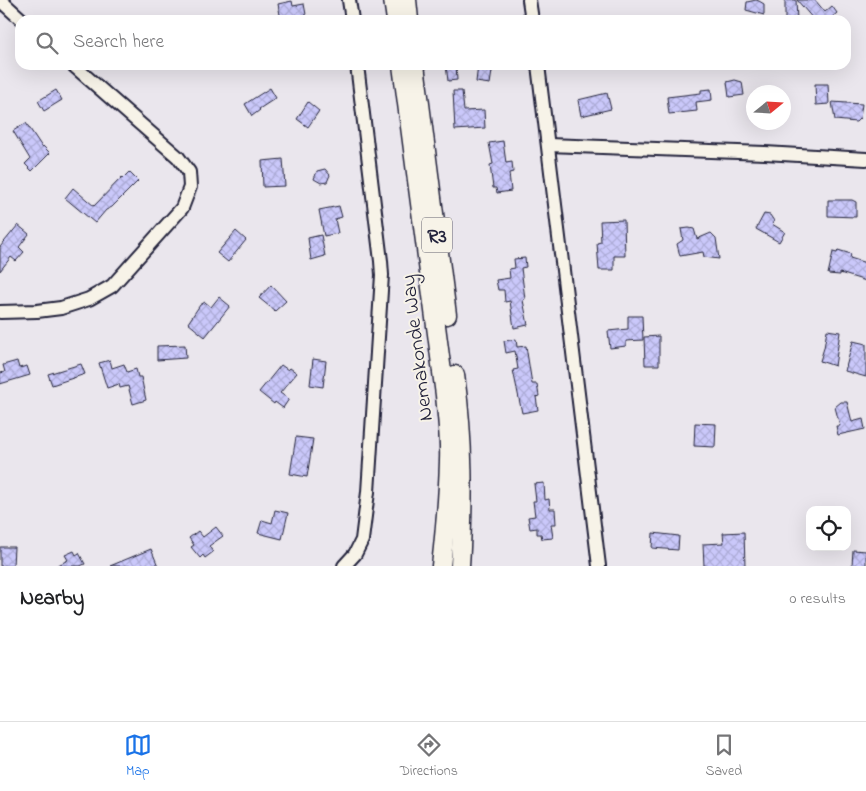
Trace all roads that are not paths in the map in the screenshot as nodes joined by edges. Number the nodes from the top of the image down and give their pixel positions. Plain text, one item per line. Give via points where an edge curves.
1 (0, 0) edge
2 (349, 0) edge
3 (394, 0) edge
4 (407, 0) edge
5 (529, 0) edge
6 (16, 15) edge
7 (351, 15) edge
8 (396, 15) edge
9 (408, 15) edge
10 (531, 15) edge
11 (79, 70) edge
12 (358, 70) edge
13 (403, 70) edge
14 (416, 70) edge
15 (539, 70) edge
16 (548, 145) junction
17 (866, 159) edge
18 (0, 312) edge
19 (344, 566) edge
20 (441, 566) edge
21 (460, 566) edge
22 (599, 566) edge

1 - 6 street
2 - 7 street
3 - 8 highway
4 - 9 highway
5 - 10 street
11 - 18 street via 178,157 189,172 190,188 182,208 112,286 89,299 61,308
12 - 19 street via 382,275 362,540
13 - 20 highway, Nemakonde Way / R3 via 447,412 449,461
14 - 21 highway, Nemakonde Way / R3 via 461,432
15 - 16 street
16 - 17 street
16 - 22 street

